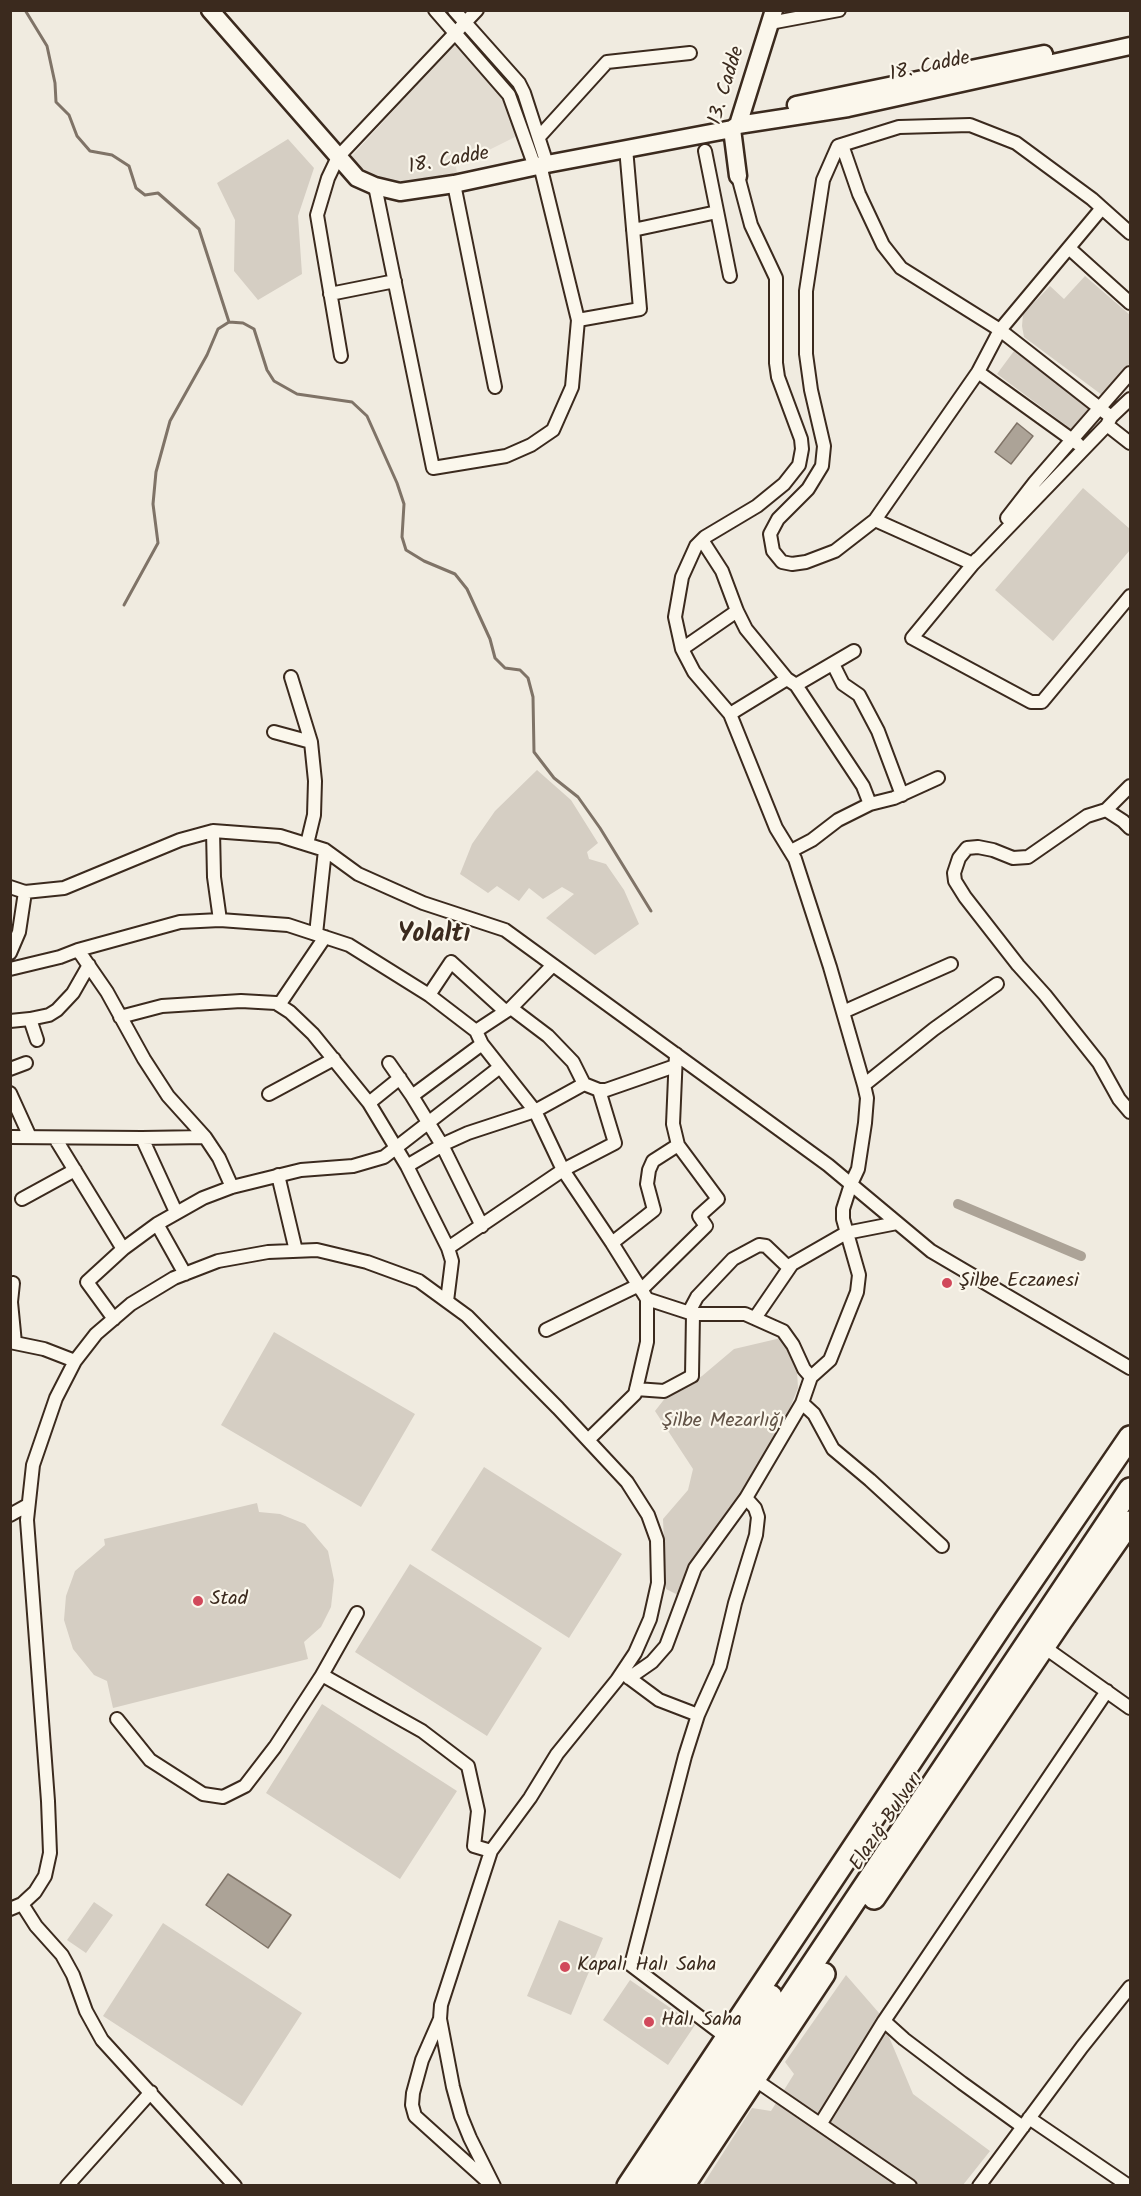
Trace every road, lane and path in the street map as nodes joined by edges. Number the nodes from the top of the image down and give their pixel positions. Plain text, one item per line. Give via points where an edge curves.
1 (210, 10) edge
2 (435, 10) edge
3 (454, 10) edge
4 (477, 10) edge
5 (839, 10) edge
6 (772, 17) edge
7 (465, 23) junction
8 (456, 34) junction
9 (1131, 37) edge
10 (1131, 46) edge
11 (690, 52) dead end
12 (737, 123) junction
13 (539, 137) junction
14 (842, 145) junction
15 (627, 148) junction
16 (705, 151) dead end
17 (338, 158) junction
18 (541, 165) junction
19 (738, 176) joint
20 (454, 184) junction
21 (375, 186) junction
22 (1102, 208) junction
23 (717, 212) junction
24 (633, 230) junction
25 (1131, 232) edge
26 (1070, 249) junction
27 (730, 276) dead end
28 (395, 281) junction
29 (330, 294) junction
30 (1131, 303) edge
31 (578, 320) junction
32 (1000, 330) junction
33 (341, 356) dead end
34 (978, 372) junction
35 (1131, 373) edge
36 (495, 387) dead end
37 (1128, 406) edge
38 (1099, 408) junction
39 (1109, 421) junction
40 (1073, 440) junction
41 (1131, 443) edge
42 (1084, 448) junction
43 (875, 520) junction
44 (702, 540) junction
45 (973, 564) junction
46 (1131, 596) edge
47 (737, 611) junction
48 (682, 649) junction
49 (854, 651) dead end
50 (833, 664) junction
51 (291, 677) dead end
52 (791, 682) junction
53 (729, 714) junction
54 (274, 732) dead end
55 (311, 742) junction
56 (938, 778) dead end
57 (1131, 786) edge
58 (902, 795) junction
59 (870, 804) junction
60 (1106, 810) junction
61 (1131, 828) edge
62 (213, 831) junction
63 (307, 844) junction
64 (325, 850) junction
65 (790, 851) junction
66 (10, 887) edge
67 (25, 892) junction
68 (220, 920) junction
69 (320, 935) junction
70 (78, 950) junction
71 (10, 953) edge
72 (951, 964) dead end
73 (89, 965) junction
74 (553, 965) junction
75 (10, 969) edge
76 (997, 984) dead end
77 (429, 994) junction
78 (279, 1005) junction
79 (508, 1009) junction
80 (843, 1012) junction
81 (120, 1017) junction
82 (30, 1019) junction
83 (10, 1021) edge
84 (476, 1031) junction
85 (37, 1040) dead end
86 (483, 1044) junction
87 (334, 1059) junction
88 (675, 1060) junction
89 (26, 1063) dead end
90 (389, 1063) dead end
91 (500, 1067) junction
92 (10, 1069) edge
93 (400, 1078) junction
94 (584, 1084) junction
95 (864, 1085) junction
96 (599, 1090) junction
97 (10, 1093) edge
98 (269, 1094) dead end
99 (412, 1096) junction
100 (369, 1103) junction
101 (535, 1112) junction
102 (1131, 1112) edge
103 (429, 1121) junction
104 (10, 1137) edge
105 (30, 1137) junction
106 (205, 1137) junction
107 (55, 1138) junction
108 (142, 1138) junction
109 (442, 1145) junction
110 (678, 1145) junction
111 (397, 1147) junction
112 (407, 1166) junction
113 (75, 1170) junction
114 (563, 1170) junction
115 (278, 1175) junction
116 (851, 1184) junction
117 (232, 1187) junction
118 (22, 1199) dead end
119 (176, 1212) junction
120 (897, 1222) junction
121 (157, 1224) junction
122 (482, 1226) junction
123 (846, 1233) junction
124 (612, 1243) junction
125 (448, 1248) junction
126 (123, 1249) junction
127 (296, 1251) junction
128 (789, 1268) junction
129 (185, 1274) junction
130 (13, 1283) dead end
131 (642, 1291) junction
132 (447, 1301) junction
133 (691, 1313) junction
134 (755, 1318) junction
135 (114, 1319) junction
136 (546, 1330) dead end
137 (13, 1343) edge
138 (75, 1361) junction
139 (1131, 1368) edge
140 (811, 1377) junction
141 (636, 1389) junction
142 (802, 1403) junction
143 (1131, 1437) edge
144 (588, 1440) junction
145 (1131, 1459) edge
146 (1131, 1489) edge
147 (746, 1498) junction
148 (28, 1505) junction
149 (10, 1515) edge
150 (1131, 1522) edge
151 (942, 1546) dead end
152 (357, 1613) dead end
153 (1026, 1615) junction
154 (1044, 1647) junction
155 (976, 1665) junction
156 (322, 1675) junction
157 (626, 1675) junction
158 (1107, 1691) junction
159 (1131, 1708) edge
160 (698, 1715) junction
161 (117, 1719) dead end
162 (491, 1851) junction
163 (16, 1906) edge
164 (1131, 1987) edge
165 (440, 2019) junction
166 (884, 2021) junction
167 (726, 2037) junction
168 (754, 2079) junction
169 (151, 2092) junction
170 (1026, 2122) junction
171 (821, 2123) junction
172 (67, 2186) edge
173 (235, 2186) edge
174 (493, 2186) edge
175 (628, 2186) edge
176 (646, 2186) edge
177 (664, 2186) edge
178 (683, 2186) edge
179 (910, 2186) edge
180 (979, 2186) edge
181 (1129, 2186) edge

1 - 17 street, 18. Cadde
2 - 8 street
3 - 7 street
4 - 7 street
5 - 6 street
6 - 12 street, 13. Cadde
7 - 8 street
7 - 13 street via 519,83
8 - 17 street
8 - 18 street via 509,95
9 - 12 street, 18. Cadde via 1000,62
10 - 12 street, 18. Cadde via 848,108
11 - 13 street via 607,62
12 - 15 street, 18. Cadde
12 - 19 street, 13. Cadde
13 - 18 street
14 - 22 street via 899,128 970,125 1016,143
14 - 32 street via 883,245 901,268
14 - 43 street via 838,146 823,180 807,291 806,354 810,390 825,446 822,465 808,489 778,519 770,534 773,551 782,562 806,562 835,551
15 - 18 street, 18. Cadde
15 - 24 street
16 - 23 street
17 - 21 street, 18. Cadde via 357,178
17 - 29 street via 317,214
18 - 20 street, 18. Cadde
18 - 31 street
19 - 44 street via 751,225 776,278 778,377 802,449 799,465 784,484
20 - 21 street, 18. Cadde via 400,192
20 - 36 street
21 - 28 street
22 - 25 street
22 - 26 street
23 - 24 street
23 - 27 street
24 - 31 street via 640,309
26 - 30 street
26 - 32 street
28 - 29 street
28 - 31 street via 433,468 506,456 553,430 572,387
29 - 33 street
32 - 34 street
32 - 38 street
34 - 40 street
34 - 43 street
35 - 38 street
37 - 39 street
38 - 39 street
38 - 40 street
39 - 41 street
39 - 42 street
40 - 42 street
40 - 45 street via 1035,482
42 - 45 street
43 - 45 street
44 - 47 street via 722,571
44 - 48 street via 689,559 676,601
45 - 46 street via 912,638 1031,702 1042,702
47 - 48 street
47 - 52 street via 746,628
48 - 53 street via 694,672
49 - 50 street
50 - 52 street
50 - 58 street via 843,684 859,695 878,731
51 - 55 street
52 - 53 street
52 - 59 street via 863,786
53 - 65 street via 776,828
54 - 55 street
55 - 63 street via 314,815
56 - 58 street
57 - 60 street
58 - 59 street
59 - 65 street
60 - 61 street
60 - 102 street via 1087,816 1028,857 1013,858 993,850 967,848 954,873 966,897 1099,1063
62 - 63 street via 280,836
62 - 67 street via 180,840 64,888
62 - 68 street
63 - 64 street
64 - 69 street
64 - 74 street via 358,874 423,903 505,930
65 - 80 street
66 - 67 street
67 - 71 street via 19,932
68 - 69 street via 288,925
68 - 70 street via 180,922
69 - 77 street via 349,945
69 - 78 street
70 - 73 street
70 - 75 street
72 - 80 street
73 - 81 street
73 - 82 street via 73,993 57,1010
74 - 79 street
74 - 88 street
76 - 95 street
77 - 79 street via 452,962
77 - 84 street
78 - 81 street via 241,1001 162,1006
78 - 87 street via 306,1027
79 - 84 street
79 - 94 street via 548,1036 573,1062
80 - 95 street
81 - 106 street via 168,1096
82 - 83 street
82 - 85 street
84 - 86 street
86 - 91 street
86 - 99 street
87 - 98 street
87 - 100 street
88 - 96 street
88 - 110 street via 674,1124
88 - 116 street
89 - 92 street
90 - 93 street
91 - 101 street
91 - 103 street
93 - 99 street
93 - 100 street
94 - 96 street
94 - 101 street
95 - 116 street via 865,1123 858,1169
96 - 114 street via 615,1143
97 - 105 street
99 - 103 street
100 - 111 street
101 - 109 street
101 - 114 street
103 - 109 street
103 - 111 street
104 - 105 street
105 - 107 street
106 - 108 street
106 - 117 street
107 - 108 street
107 - 113 street
108 - 119 street
109 - 112 street
109 - 122 street
110 - 124 street via 653,1161 649,1170 647,1184 654,1210
110 - 131 street via 718,1199 699,1216 706,1226
111 - 112 street
111 - 115 street via 384,1157 353,1166 311,1168
112 - 125 street
113 - 118 street
113 - 126 street
114 - 122 street
114 - 124 street
115 - 117 street
115 - 127 street
116 - 120 street
116 - 123 street via 843,1209
117 - 119 street
119 - 121 street
120 - 123 street
120 - 139 street via 931,1251
121 - 126 street
121 - 129 street
122 - 125 street
123 - 128 street
123 - 140 street via 858,1275 856,1292 830,1360
124 - 131 street
125 - 132 street via 452,1261
126 - 135 street via 87,1282
127 - 129 street via 218,1262
127 - 132 street via 317,1251 366,1262 419,1281
128 - 133 street via 766,1246 759,1245 733,1259 697,1297
128 - 134 street
129 - 135 street via 131,1304
130 - 137 street
131 - 133 street
131 - 136 street
131 - 141 street via 647,1342
132 - 144 street via 467,1316
133 - 134 street via 745,1314
133 - 141 street via 692,1376 664,1391
134 - 140 street via 783,1331
135 - 138 street
137 - 138 street
138 - 148 street via 56,1398 33,1465
140 - 142 street
141 - 144 street
142 - 147 street
142 - 151 street via 814,1414 833,1449
143 - 155 highway
144 - 157 street via 627,1482 648,1515 657,1540 658,1583 650,1619
145 - 153 highway, Elazığ Bulvarı
146 - 177 highway, Elazığ Bulvarı
147 - 157 street via 695,1568 666,1646 652,1662
147 - 160 street via 758,1517 756,1535 720,1666
148 - 149 street
148 - 163 street via 50,1853 45,1876 36,1892
150 - 154 highway
152 - 156 street
153 - 155 highway
153 - 176 highway, Elazığ Bulvarı
154 - 158 street
154 - 168 highway
155 - 167 highway
156 - 161 street via 245,1786 223,1797 203,1794 150,1760
156 - 162 street via 422,1731 468,1766 478,1811 474,1846
157 - 160 street via 658,1700
157 - 162 street via 557,1754
158 - 159 street
158 - 166 street
160 - 167 street via 631,1965
162 - 165 street via 441,2005
163 - 169 street via 62,1954 102,2040
164 - 170 street
165 - 174 street via 461,2116
165 - 174 street via 413,2093 415,2116
166 - 170 street via 962,2084
166 - 171 street
167 - 175 highway
168 - 171 street
168 - 178 highway
169 - 172 street
169 - 173 street
170 - 180 street
170 - 181 street
171 - 179 street

